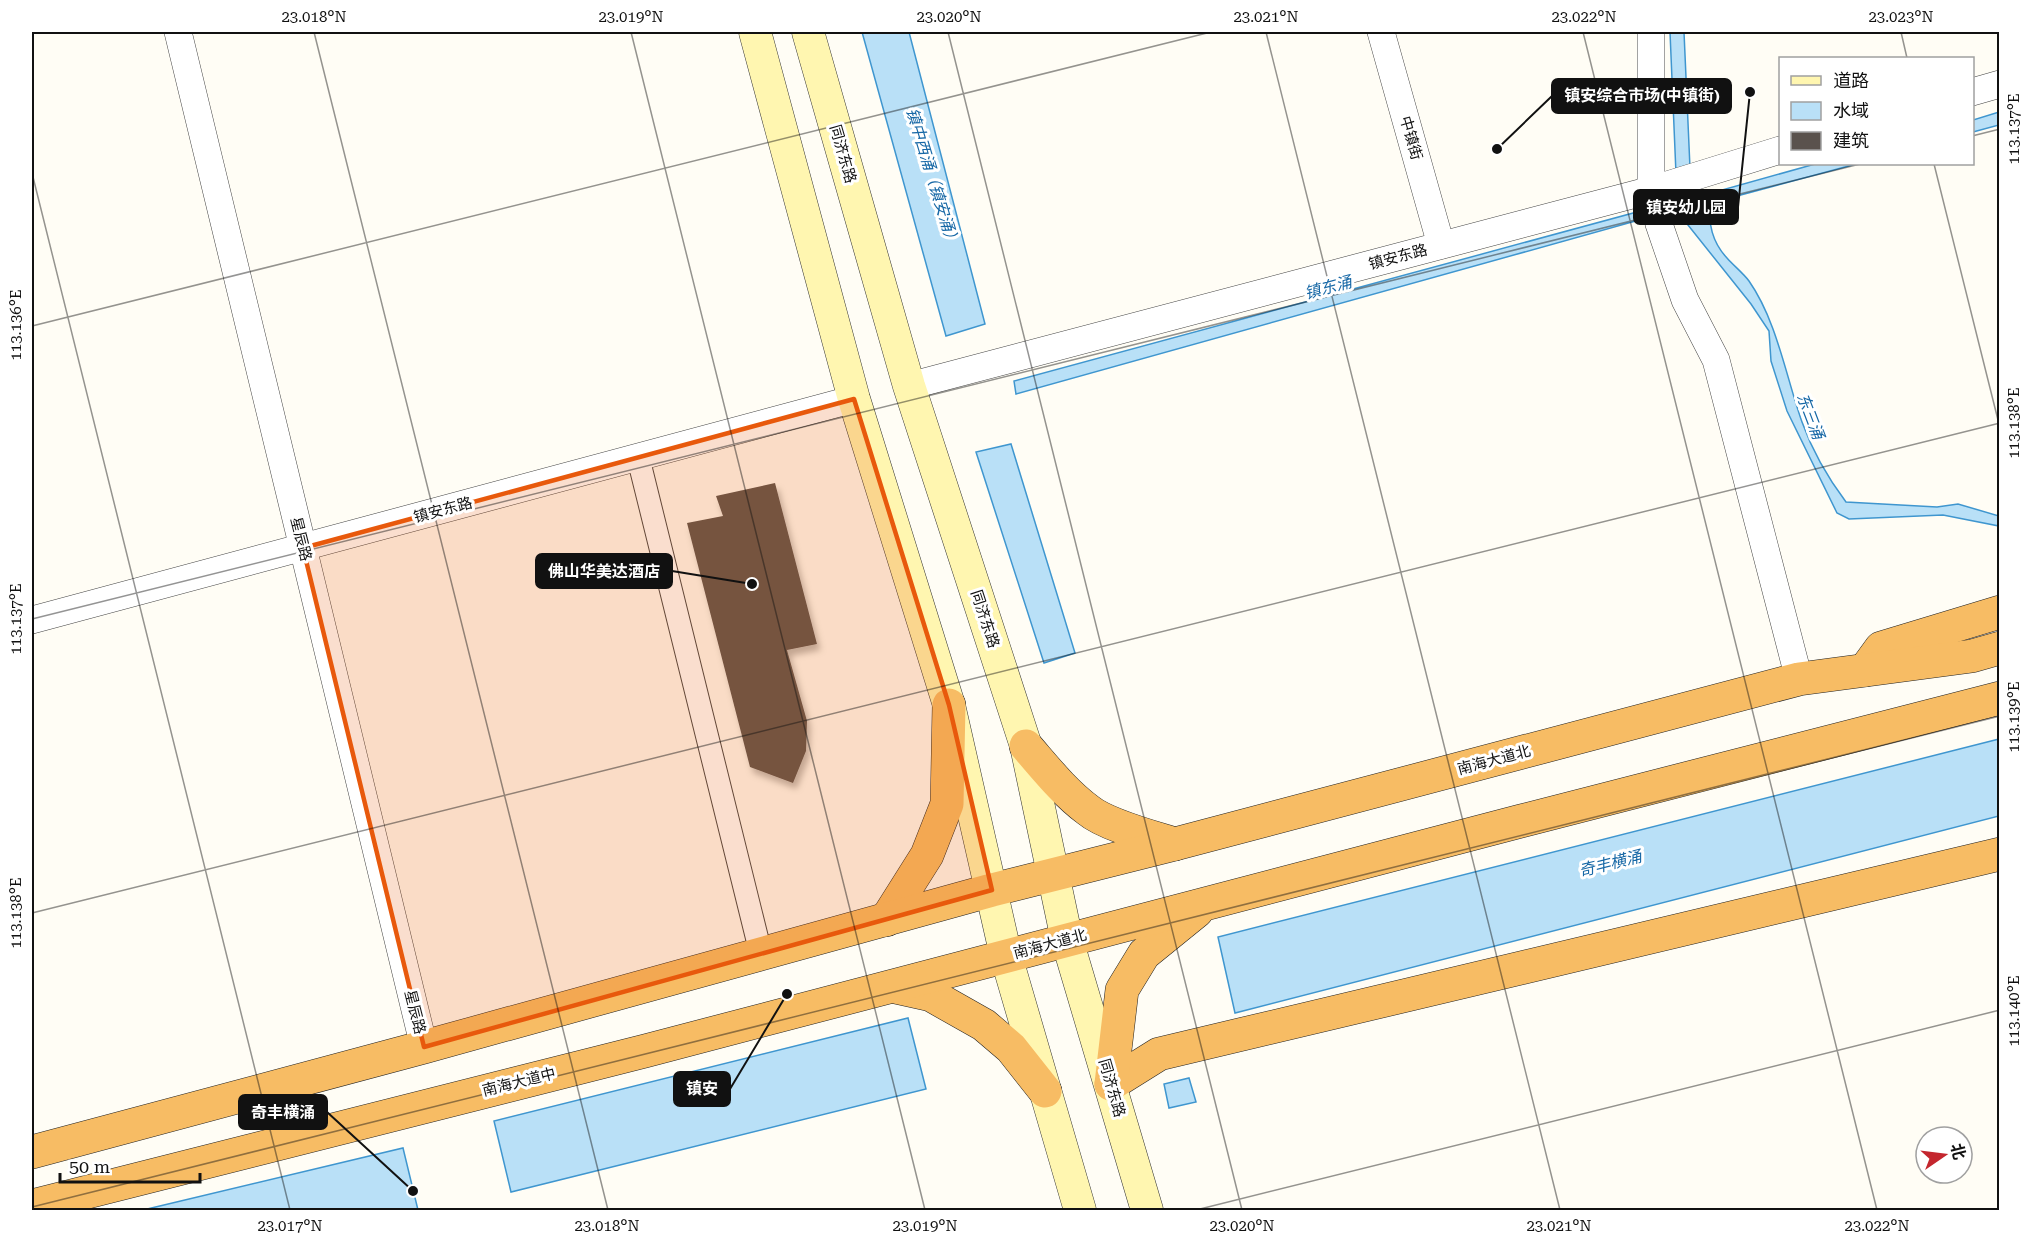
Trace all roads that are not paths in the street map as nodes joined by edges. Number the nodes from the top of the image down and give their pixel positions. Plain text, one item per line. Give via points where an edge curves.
1 (178, 32) edge
2 (755, 32) edge
3 (808, 32) edge
4 (1381, 32) edge
5 (1651, 32) edge
6 (2000, 84) edge
7 (1974, 91) edge
8 (1779, 150) edge
9 (1651, 190) junction
10 (1441, 245) junction
11 (909, 386) junction
12 (854, 399) junction
13 (638, 457) junction
14 (303, 548) junction
15 (2000, 612) edge
16 (32, 620) edge
17 (2000, 648) edge
18 (1865, 671) junction
19 (1799, 679) junction
20 (2000, 698) edge
21 (949, 705) junction
22 (2000, 722) edge
23 (1026, 746) junction
24 (1813, 746) junction
25 (1175, 844) junction
26 (2000, 854) edge
27 (1055, 874) junction
28 (992, 890) junction
29 (1207, 903) junction
30 (886, 920) junction
31 (1067, 940) junction
32 (761, 954) junction
33 (1006, 956) junction
34 (890, 986) junction
35 (424, 1047) junction
36 (1111, 1084) junction
37 (1045, 1091) junction
38 (65, 1143) junction
39 (32, 1152) edge
40 (64, 1197) junction
41 (32, 1206) edge
42 (1080, 1210) edge
43 (1147, 1210) edge

1 - 14 street, 星辰路
2 - 12 main road
3 - 11 main road, 同济东路
4 - 10 street, 中镇街
5 - 9 street
6 - 7 street
8 - 9 street, 镇安东路
9 - 10 street, 镇安东路
9 - 19 street via 1685,300 1716,360
10 - 11 street, 镇安东路
11 - 23 main road, 同济东路
12 - 13 street, 镇安东路
12 - 21 main road
13 - 14 street, 镇安东路
13 - 32 street
14 - 16 street, 镇安东路
14 - 35 street, 星辰路
15 - 18 highway via 1881,648
17 - 18 highway, 南海大道北 via 1972,656
18 - 19 highway, 南海大道北
19 - 25 highway, 南海大道北
20 - 24 highway, 南海大道北
21 - 28 main road
21 - 30 highway via 947,804 927,855
22 - 24 highway via 1856,755
23 - 25 highway via 1089,812
23 - 27 main road, 同济东路
24 - 29 highway, 南海大道北
25 - 27 highway, 南海大道北
26 - 36 highway via 1159,1054
27 - 28 highway, 南海大道北
27 - 31 main road, 同济东路
28 - 30 highway
28 - 33 main road
29 - 31 highway, 南海大道北
29 - 36 highway via 1144,954 1122,990
30 - 32 highway
31 - 33 highway, 南海大道北
31 - 36 main road, 同济东路
32 - 35 highway
33 - 34 highway, 南海大道中
33 - 37 main road
34 - 37 highway via 931,995 984,1025 1011,1048
34 - 40 highway, 南海大道中
35 - 38 highway
36 - 43 main road, 同济东路
37 - 42 main road
38 - 39 highway
38 - 40 highway via 57,1160
40 - 41 highway, 南海大道中

